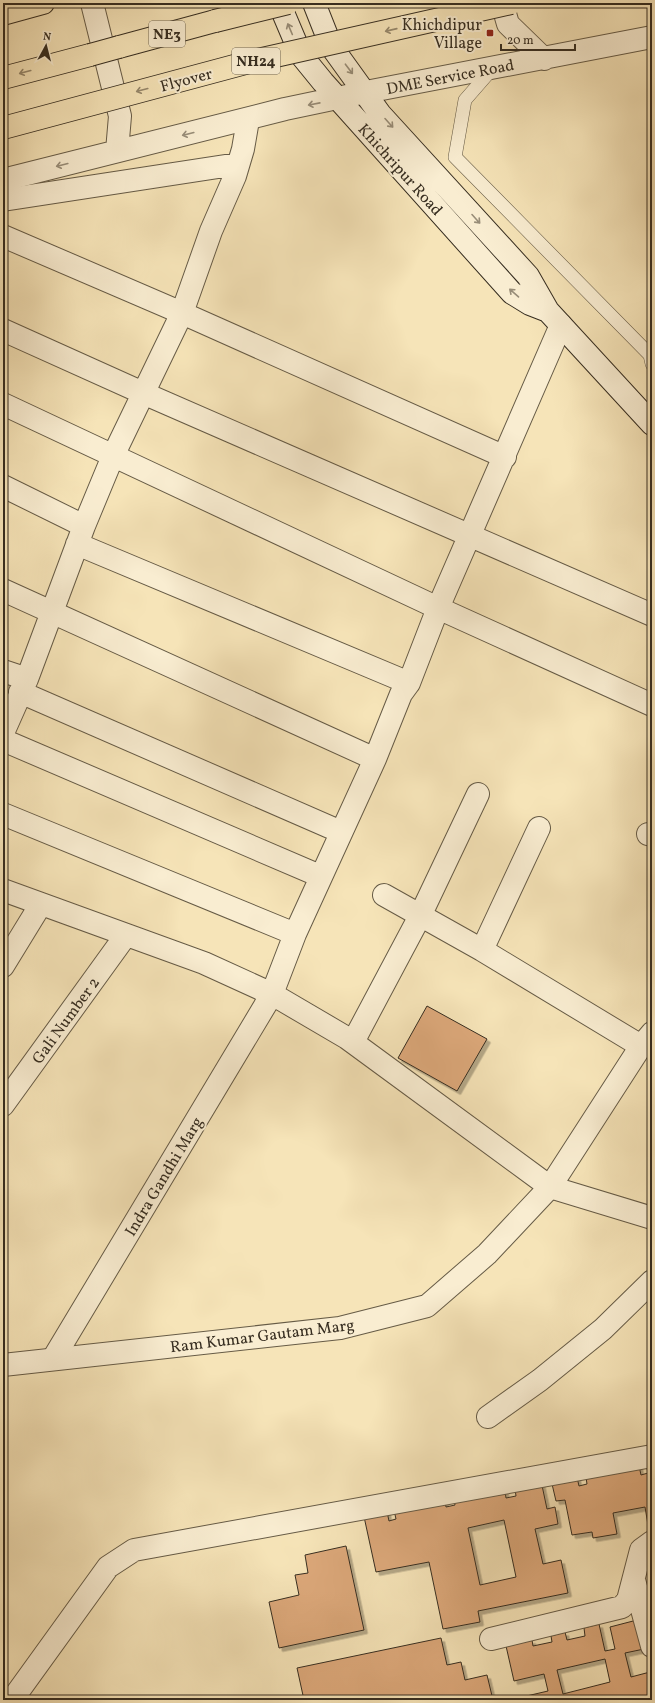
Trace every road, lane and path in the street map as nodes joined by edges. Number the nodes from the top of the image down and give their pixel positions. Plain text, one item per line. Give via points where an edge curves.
1 (43, 3) edge
2 (92, 3) edge
3 (279, 3) edge
4 (288, 3) edge
5 (314, 3) edge
6 (502, 3) edge
7 (511, 3) edge
8 (3, 14) edge
9 (652, 37) edge
10 (544, 59) junction
11 (492, 69) junction
12 (3, 78) edge
13 (366, 92) junction
14 (339, 99) junction
15 (248, 120) junction
16 (3, 128) edge
17 (117, 151) junction
18 (238, 164) junction
19 (3, 180) edge
20 (3, 200) edge
21 (3, 236) edge
22 (182, 313) junction
23 (554, 318) junction
24 (3, 330) edge
25 (652, 364) edge
26 (142, 393) junction
27 (3, 404) edge
28 (652, 424) edge
29 (113, 456) junction
30 (505, 457) junction
31 (3, 486) edge
32 (81, 535) junction
33 (471, 535) junction
34 (3, 590) edge
35 (438, 608) junction
36 (52, 612) junction
37 (652, 615) edge
38 (3, 671) edge
39 (409, 683) junction
40 (24, 685) junction
41 (652, 705) edge
42 (3, 733) edge
43 (3, 740) edge
44 (374, 760) junction
45 (478, 794) dead end
46 (3, 814) edge
47 (539, 828) dead end
48 (341, 832) junction
49 (320, 876) junction
50 (3, 890) edge
51 (384, 895) dead end
52 (41, 904) junction
53 (420, 916) junction
54 (295, 934) junction
55 (126, 935) junction
56 (482, 950) junction
57 (3, 966) edge
58 (272, 994) junction
59 (646, 1039) edge
60 (353, 1042) junction
61 (3, 1105) edge
62 (550, 1187) junction
63 (652, 1218) edge
64 (652, 1281) edge
65 (53, 1359) junction
66 (3, 1365) edge
67 (488, 1417) dead end
68 (652, 1456) edge
69 (652, 1542) edge
70 (634, 1580) junction
71 (491, 1639) dead end
72 (652, 1646) edge
73 (12, 1700) edge

1 - 8 highway
2 - 17 street via 120,116
14 -> 3 street, Khichripur Road via 301,55
4 -> 12 highway, NE3, bridge
5 -> 13 street, Khichripur Road via 331,46
6 - 10 street via 508,24
7 -> 16 highway, Flyover / NH24, bridge via 253,61
9 - 10 street, DME Service Road
10 - 11 street, DME Service Road
11 - 13 street, DME Service Road
11 - 25 lane via 465,100 456,157 650,355
13 - 14 street, DME Service Road
13 -> 23 street, Khichripur Road via 380,114 528,276
14 -> 15 street, DME Service Road via 285,109
23 -> 14 street, Khichripur Road via 512,293
15 -> 17 street, DME Service Road
15 - 18 street
17 -> 19 street, DME Service Road
18 - 20 street
18 - 22 street via 226,199 211,230
21 - 22 street
22 - 26 street
22 - 30 street
23 - 28 street, Khichripur Road
23 - 30 street, Indra Gandhi Marg
24 - 26 street
26 - 29 street
26 - 33 street
27 - 29 street
29 - 32 street
29 - 35 street
30 - 33 street, Indra Gandhi Marg
31 - 32 street
32 - 36 street
32 - 39 street
33 - 35 street, Indra Gandhi Marg
33 - 37 street
34 - 36 street
35 - 39 street, Indra Gandhi Marg
35 - 41 street
36 - 40 street
36 - 44 street
38 - 40 street
39 - 44 street, Indra Gandhi Marg via 401,694
40 - 42 street
40 - 48 street
43 - 49 street
44 - 48 street, Indra Gandhi Marg
45 - 53 street
46 - 54 street
47 - 56 street
48 - 49 street, Indra Gandhi Marg
49 - 54 street, Indra Gandhi Marg
50 - 52 street
51 - 53 street
52 - 55 street
52 - 57 street
53 - 56 street
53 - 60 street
54 - 58 street, Indra Gandhi Marg
55 - 58 street via 204,963
55 - 61 street, Gali Number 2
56 - 59 street
58 - 60 street
58 - 65 street, Indra Gandhi Marg
59 - 62 street, Ram Kumar Gautam Marg
60 - 62 street
62 - 63 street
62 - 65 street, Ram Kumar Gautam Marg via 487,1254 427,1306 340,1328
64 - 67 street via 603,1329 540,1380
65 - 66 street, Ram Kumar Gautam Marg
68 - 73 street via 134,1550 108,1567
69 - 70 street via 641,1550
70 - 71 street via 628,1600 622,1607
70 - 72 street

